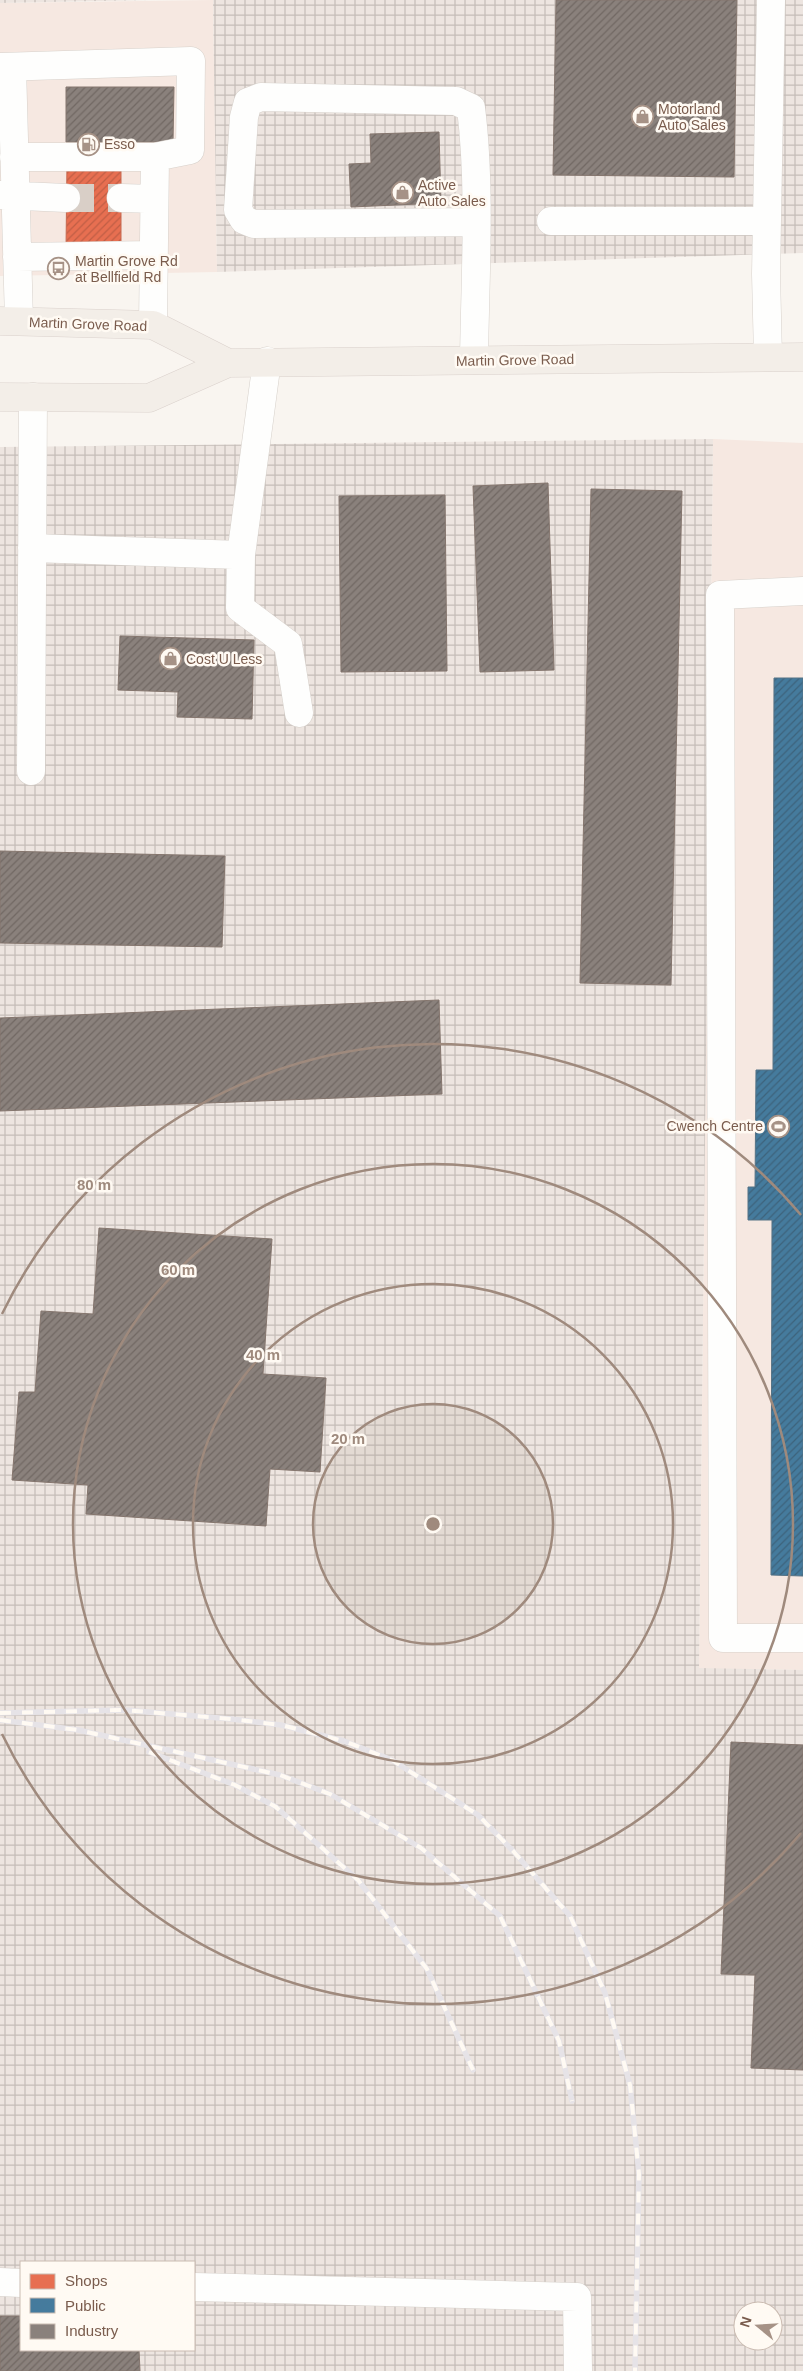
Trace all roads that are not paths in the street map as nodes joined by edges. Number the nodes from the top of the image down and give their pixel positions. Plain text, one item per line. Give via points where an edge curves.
1 (771, 0) edge
2 (6, 67) edge
3 (14, 157) junction
4 (155, 157) junction
5 (8, 196) edge
6 (66, 198) tunnel mouth
7 (121, 198) tunnel mouth
8 (154, 199) junction
9 (550, 221) dead end
10 (766, 221) junction
11 (475, 222) junction
12 (154, 255) junction
13 (17, 258) junction
14 (10, 321) edge
15 (152, 325) junction
16 (768, 357) junction
17 (803, 357) edge
18 (474, 360) junction
19 (267, 362) junction
20 (228, 363) junction
21 (0, 397) edge
22 (33, 397) junction
23 (32, 548) junction
24 (241, 555) junction
25 (803, 591) edge
26 (299, 713) dead end
27 (31, 771) dead end
28 (803, 1638) edge
29 (0, 2282) edge
30 (20, 2283) edge
31 (195, 2287) edge
32 (578, 2371) edge

1 - 10 lane
2 - 3 lane
2 - 4 lane via 192,61 190,150
3 - 4 lane
3 - 5 lane
4 - 8 lane
5 - 6 lane
5 - 13 lane
7 - 8 lane
8 - 12 lane
9 - 10 lane
10 - 16 lane
11 - 11 lane via 471,108 456,101 261,96 248,102 244,117 238,210 244,220 254,224
11 - 18 lane
12 - 13 lane
12 - 15 lane
13 - 14 lane
14 - 15 main road, Martin Grove Road
15 - 20 main road, Martin Grove Road
16 - 17 main road, Martin Grove Road
16 - 18 main road, Martin Grove Road
18 - 19 main road, Martin Grove Road
19 - 20 main road, Martin Grove Road
19 - 24 lane
20 - 22 main road, Martin Grove Road via 149,398
21 - 22 main road, Martin Grove Road
22 - 23 lane
23 - 24 lane
23 - 27 lane
24 - 26 lane via 240,608 288,644
25 - 28 lane via 720,595 720,605 723,1638
29 - 30 lane
31 - 32 lane via 577,2297

